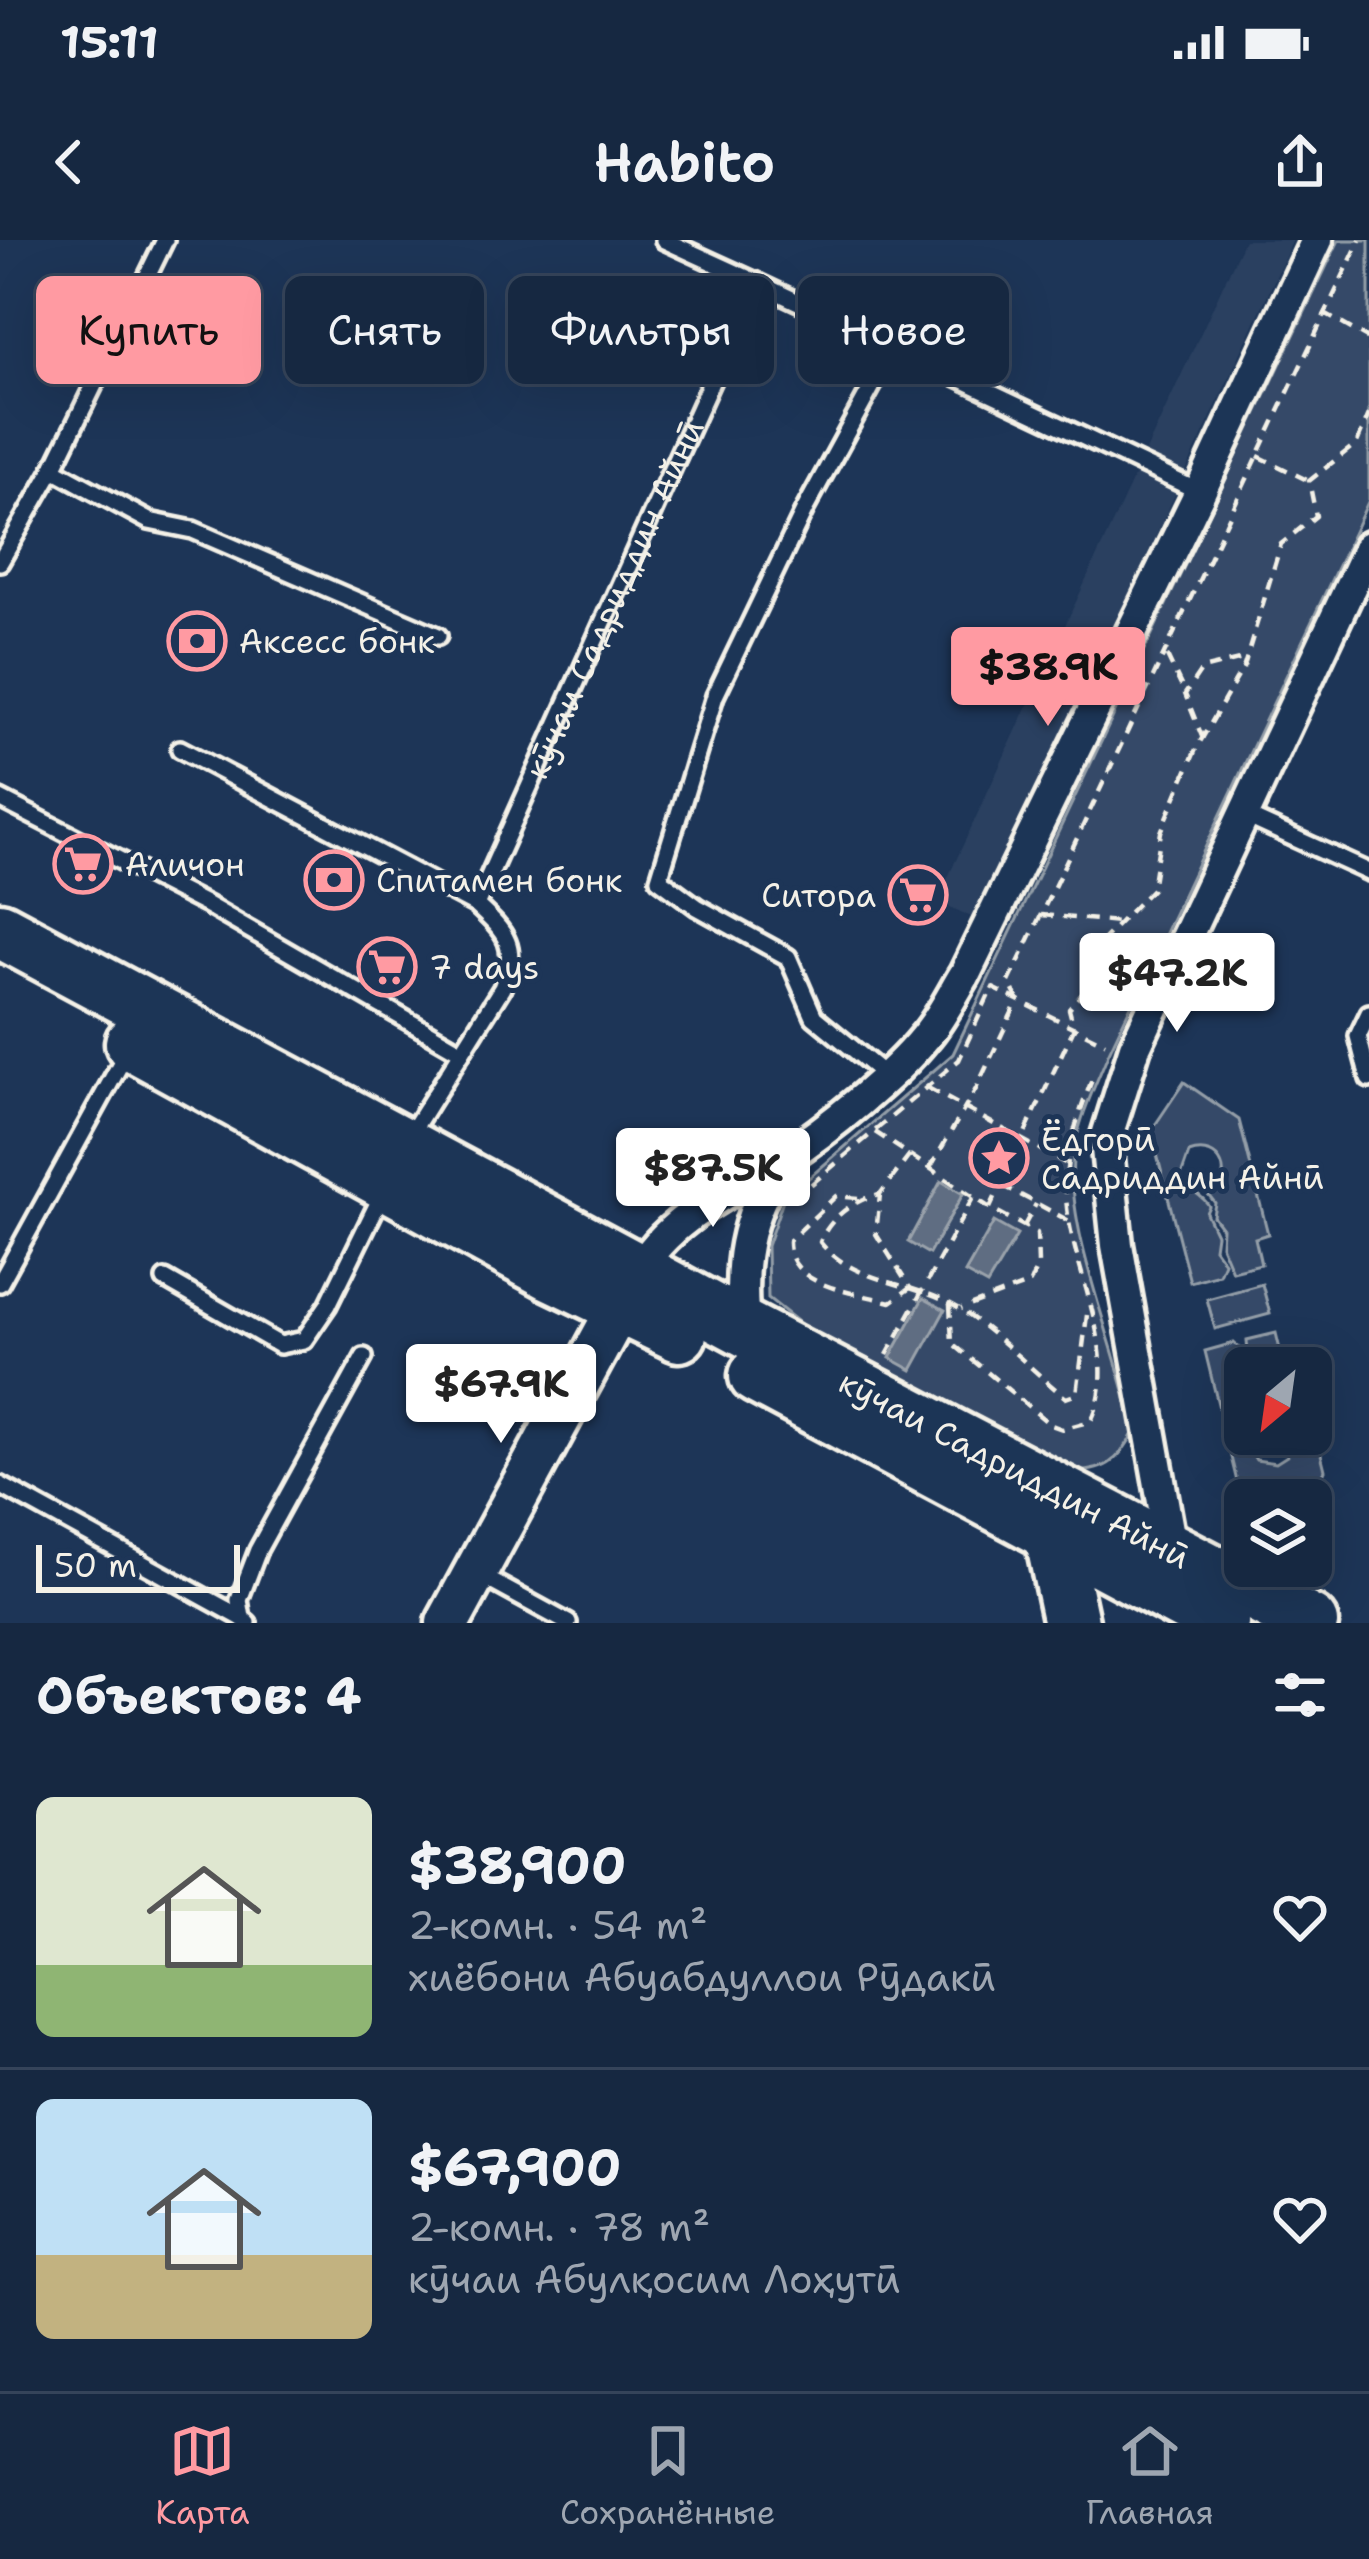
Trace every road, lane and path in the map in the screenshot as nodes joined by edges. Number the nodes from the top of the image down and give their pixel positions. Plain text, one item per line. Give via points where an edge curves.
1 (165, 240) edge
2 (664, 240) edge
3 (1318, 240) edge
4 (1360, 240) edge
5 (743, 276) edge
6 (1291, 297) junction
7 (1325, 314) junction
8 (1369, 339) edge
9 (710, 384) edge
10 (873, 384) edge
11 (974, 384) edge
12 (1369, 414) edge
13 (1258, 456) junction
14 (53, 469) junction
15 (1310, 482) junction
16 (1200, 492) junction
17 (1369, 547) edge
18 (0, 562) edge
19 (438, 636) dead end
20 (1165, 653) junction
21 (1247, 658) junction
22 (1186, 694) junction
23 (1203, 739) junction
24 (180, 749) dead end
25 (0, 799) edge
26 (1244, 815) junction
27 (1369, 872) edge
28 (476, 905) junction
29 (1041, 915) junction
30 (1120, 922) junction
31 (0, 930) edge
32 (0, 970) edge
33 (965, 974) junction
34 (1018, 1000) junction
35 (1369, 1013) edge
36 (1074, 1028) junction
37 (132, 1042) junction
38 (462, 1052) junction
39 (1100, 1059) dead end
40 (885, 1076) junction
41 (1094, 1076) dead end
42 (1369, 1079) edge
43 (928, 1088) dead end
44 (965, 1109) junction
45 (875, 1132) dead end
46 (1023, 1142) junction
47 (910, 1155) junction
48 (784, 1157) junction
49 (1066, 1163) junction
50 (396, 1164) junction
51 (930, 1168) junction
52 (1002, 1185) junction
53 (880, 1194) junction
54 (974, 1196) junction
55 (858, 1198) junction
56 (1036, 1204) junction
57 (990, 1208) junction
58 (1071, 1222) junction
59 (1024, 1226) junction
60 (165, 1279) dead end
61 (0, 1283) edge
62 (630, 1287) junction
63 (910, 1288) junction
64 (924, 1291) junction
65 (1088, 1302) junction
66 (950, 1305) junction
67 (961, 1309) junction
68 (747, 1350) junction
69 (364, 1358) dead end
70 (884, 1360) dead end
71 (0, 1485) edge
72 (1052, 1534) junction
73 (476, 1572) junction
74 (1191, 1600) edge
75 (245, 1620) edge
76 (448, 1623) edge
77 (568, 1623) edge
78 (1071, 1623) edge
79 (1310, 1623) edge

1 - 14 lane
2 - 5 lane
3 - 6 street
4 - 7 path
6 - 7 path
6 - 16 street
7 - 8 path
7 - 13 path
9 - 28 lane, кӯчаи Садриддин Айнӣ
10 - 40 lane via 715,696 659,879 788,957 814,1017
11 - 16 lane
12 - 15 path via 1358,443
13 - 15 path
13 - 20 path
14 - 18 lane
14 - 19 lane via 149,521 193,530
15 - 21 path via 1316,516 1282,544
16 - 33 street
17 - 26 street
20 - 22 path
20 - 29 path
21 - 22 path via 1202,669
21 - 23 path
22 - 23 path
23 - 30 path via 1161,832 1151,890
24 - 28 lane
25 - 38 lane via 207,905
26 - 27 lane
26 - 74 street via 1135,1047 1106,1138 1117,1245
28 - 38 lane via 504,932 513,962
29 - 30 path
29 - 34 path via 1009,982
30 - 36 path via 1096,947 1087,988 1069,1010
31 - 50 highway, кӯчаи Садриддин Айнӣ
32 - 37 highway, кӯчаи Садриддин Айнӣ
33 - 34 path
33 - 40 street via 925,1037
34 - 36 path
34 - 44 path
35 - 42 lane via 1358,1036
36 - 39 path via 1108,1045
36 - 46 path
37 - 50 highway, кӯчаи Садриддин Айнӣ
37 - 61 lane
38 - 50 lane
40 - 48 street
41 - 49 path
43 - 44 path
44 - 46 path
44 - 51 path
45 - 47 path
46 - 49 path
46 - 52 path
47 - 51 path
47 - 53 path
48 - 62 street via 670,1234
48 - 68 street via 744,1241
49 - 58 path
50 - 60 lane via 304,1340 280,1345
50 - 62 highway, кӯчаи Садриддин Айнӣ via 552,1273
51 - 54 path
52 - 56 path
52 - 57 path
53 - 55 path
53 - 63 path via 876,1234
54 - 57 path
54 - 64 path
55 - 63 path via 820,1242 883,1282
55 - 63 path via 836,1196 826,1204 789,1241 789,1257 802,1274 891,1302
56 - 58 path
56 - 59 path
57 - 59 path
58 - 65 path
59 - 67 path via 1040,1245 1030,1283
62 - 68 highway, кӯчаи Садриддин Айнӣ
62 - 73 street
63 - 64 path
64 - 66 path
64 - 70 path
65 - 66 path via 1102,1394 1091,1420 1062,1430 952,1343
65 - 67 path via 1082,1375 1066,1398
66 - 67 path
68 - 72 highway, кӯчаи Садриддин Айнӣ
68 - 74 highway, кӯчаи Садриддин Айнӣ
69 - 75 lane via 258,1550 239,1600
71 - 75 lane
72 - 74 highway, кӯчаи Садриддин Айнӣ
72 - 78 highway
73 - 76 street
73 - 77 lane
74 - 79 highway, кӯчаи Садриддин Айнӣ

